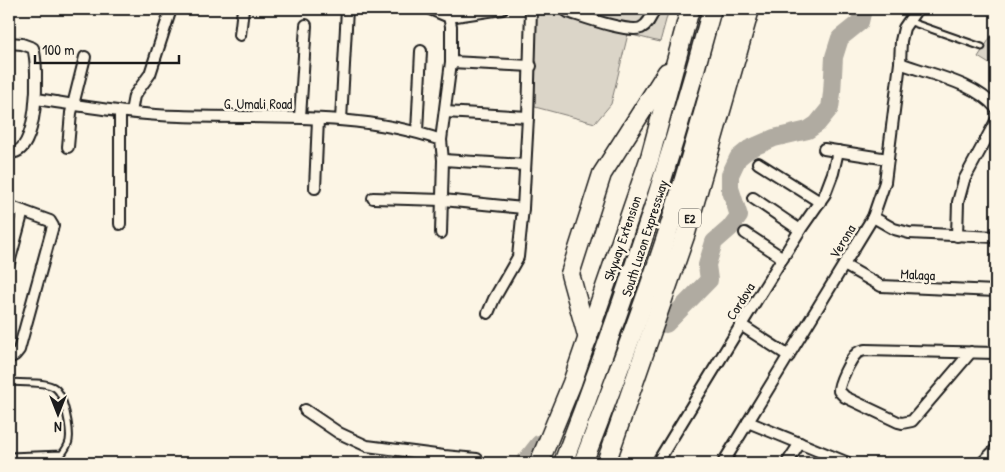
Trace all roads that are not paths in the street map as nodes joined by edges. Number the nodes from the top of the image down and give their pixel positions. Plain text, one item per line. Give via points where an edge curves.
1 (171, 9) edge
2 (243, 9) edge
3 (347, 9) edge
4 (430, 9) edge
5 (502, 9) edge
6 (531, 9) edge
7 (564, 9) edge
8 (654, 9) edge
9 (690, 9) edge
10 (712, 9) edge
11 (732, 9) edge
12 (750, 9) edge
13 (917, 9) edge
14 (448, 17) junction
15 (908, 21) junction
16 (306, 24) dead end
17 (240, 35) dead end
18 (9, 43) edge
19 (982, 47) dead end
20 (421, 50) dead end
21 (85, 57) dead end
22 (677, 57) junction
23 (450, 62) junction
24 (900, 63) junction
25 (531, 66) junction
26 (36, 100) junction
27 (73, 105) junction
28 (996, 108) edge
29 (120, 112) junction
30 (131, 112) junction
31 (445, 112) junction
32 (300, 117) junction
33 (528, 117) junction
34 (318, 119) junction
35 (340, 120) junction
36 (996, 121) edge
37 (417, 132) junction
38 (441, 140) junction
39 (68, 147) dead end
40 (824, 149) dead end
41 (838, 151) junction
42 (9, 152) edge
43 (888, 159) junction
44 (443, 160) junction
45 (758, 163) dead end
46 (526, 165) junction
47 (315, 188) dead end
48 (373, 198) dead end
49 (753, 198) dead end
50 (443, 200) junction
51 (820, 202) junction
52 (9, 206) edge
53 (523, 208) junction
54 (23, 211) junction
55 (873, 217) junction
56 (120, 224) dead end
57 (800, 230) junction
58 (441, 234) dead end
59 (745, 234) dead end
60 (957, 236) junction
61 (996, 237) edge
62 (783, 258) junction
63 (9, 262) edge
64 (844, 265) junction
65 (996, 291) edge
66 (488, 312) dead end
67 (741, 325) junction
68 (588, 338) junction
69 (971, 352) junction
70 (996, 353) edge
71 (789, 356) junction
72 (9, 358) edge
73 (9, 382) edge
74 (305, 410) dead end
75 (748, 422) junction
76 (800, 443) junction
77 (996, 449) edge
78 (9, 456) edge
79 (477, 459) dead end
80 (443, 460) edge
81 (539, 463) edge
82 (563, 463) edge
83 (583, 463) edge
84 (606, 463) edge
85 (657, 463) edge
86 (723, 463) edge
87 (787, 463) edge
88 (848, 463) edge
89 (982, 463) edge

1 - 30 street via 150,74 134,96
2 - 17 street
3 - 35 street
4 - 14 street
5 - 14 street
6 - 25 street
7 - 8 street via 629,30 642,27 651,19
9 - 22 highway, Skyway Extension
10 - 82 highway, South Luzon Expressway via 648,230
11 - 83 highway, South Luzon Expressway / E2 via 668,233
12 - 84 highway, E2 via 686,233
13 - 15 street, Verona
14 - 23 street via 451,26
15 - 19 lane
15 - 24 street, Verona via 901,41
16 - 32 street
18 - 26 street via 33,48
20 - 37 street
21 - 27 street
22 - 68 highway, Skyway Extension via 650,157
22 - 68 highway via 602,174 590,210 570,274
23 - 25 street
23 - 31 street
24 - 28 street via 952,80 976,92
24 - 43 street, Verona
25 - 33 street
26 - 27 street, G. Umali Road
26 - 42 street via 27,141 21,149
27 - 29 street, G. Umali Road
27 - 39 street
29 - 30 street, G. Umali Road
29 - 56 street
30 - 32 street, G. Umali Road via 178,116
31 - 33 street
31 - 38 street
32 - 34 street, G. Umali Road
33 - 46 street
34 - 35 street, G. Umali Road
34 - 47 street
35 - 37 street, G. Umali Road
36 - 60 street via 960,191
37 - 38 street, G. Umali Road
38 - 44 street
40 - 41 street
41 - 43 street
41 - 51 street, Cordova via 833,173
43 - 55 street, Verona via 885,182
44 - 46 street
44 - 50 street
45 - 51 street
46 - 53 street
48 - 50 street
49 - 57 street
50 - 53 street
50 - 58 street
51 - 57 street, Cordova
52 - 54 street
53 - 66 street via 518,257
54 - 63 street
54 - 72 street via 50,221 53,226 19,350
55 - 60 street via 901,232
55 - 64 street, Verona
57 - 62 street, Cordova
59 - 62 street
60 - 61 street
62 - 67 street, Cordova
64 - 65 street, Malaga via 881,286
64 - 71 street, Verona
67 - 71 street
67 - 85 street, Cordova
68 - 81 highway, Skyway Extension
69 - 69 street via 860,351 839,384 839,391 841,395 898,422 907,422 916,418
69 - 70 street
71 - 75 street, Verona
73 - 78 lane via 54,387 63,402 69,440 62,454
74 - 80 street via 367,446
75 - 76 street
75 - 86 street, Verona
76 - 87 street
76 - 88 street
77 - 89 street
79 - 80 street

